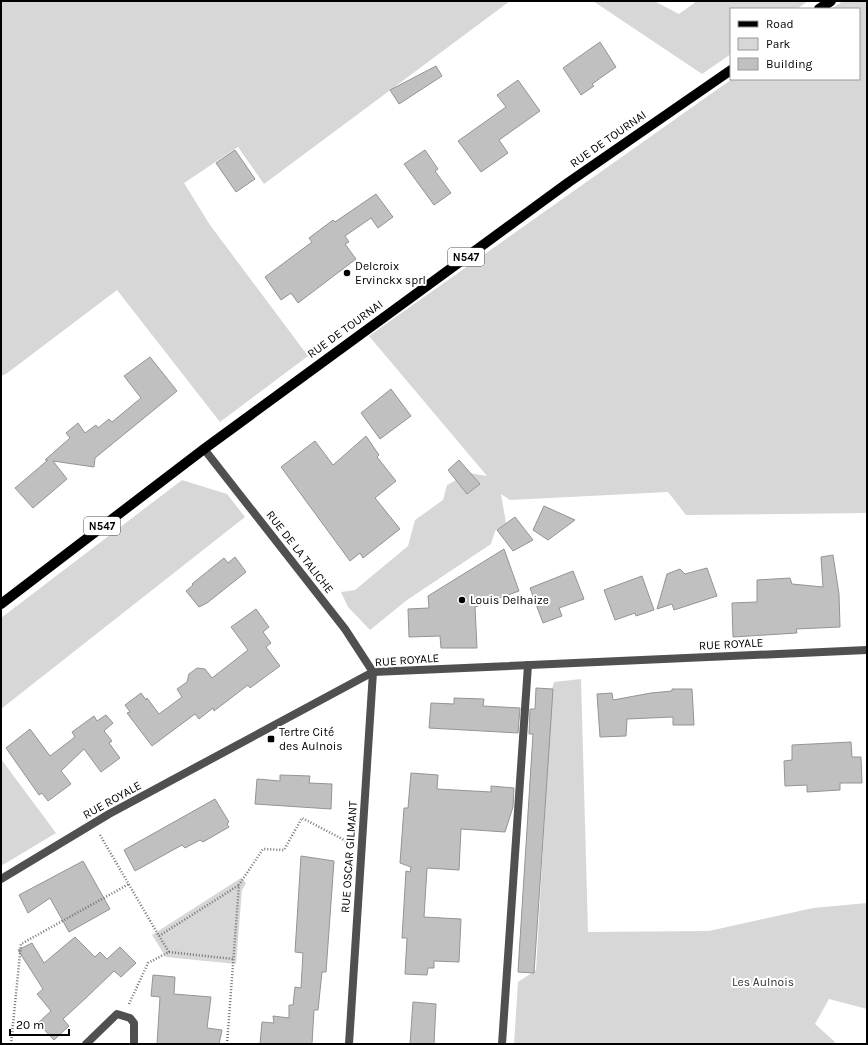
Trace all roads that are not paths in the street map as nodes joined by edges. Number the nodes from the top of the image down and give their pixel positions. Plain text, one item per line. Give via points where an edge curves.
1 (831, 1) edge
2 (820, 8) edge
3 (730, 71) edge
4 (204, 448) junction
5 (1, 604) edge
6 (867, 650) edge
7 (528, 665) junction
8 (373, 672) junction
9 (1, 879) edge
10 (86, 1044) edge
11 (134, 1044) edge
12 (350, 1044) edge
13 (502, 1044) edge

1 - 2 main road
3 - 4 main road, RUE DE TOURNAI / N547 via 569,182
4 - 5 main road, RUE DE TOURNAI / N547
4 - 8 street, RUE DE LA TALICHE via 345,629
6 - 7 street, RUE ROYALE
7 - 8 street, RUE ROYALE
7 - 13 street
8 - 9 street, RUE ROYALE via 93,824
8 - 12 street, RUE OSCAR GILMANT
10 - 11 street via 117,1014 130,1018 134,1023

